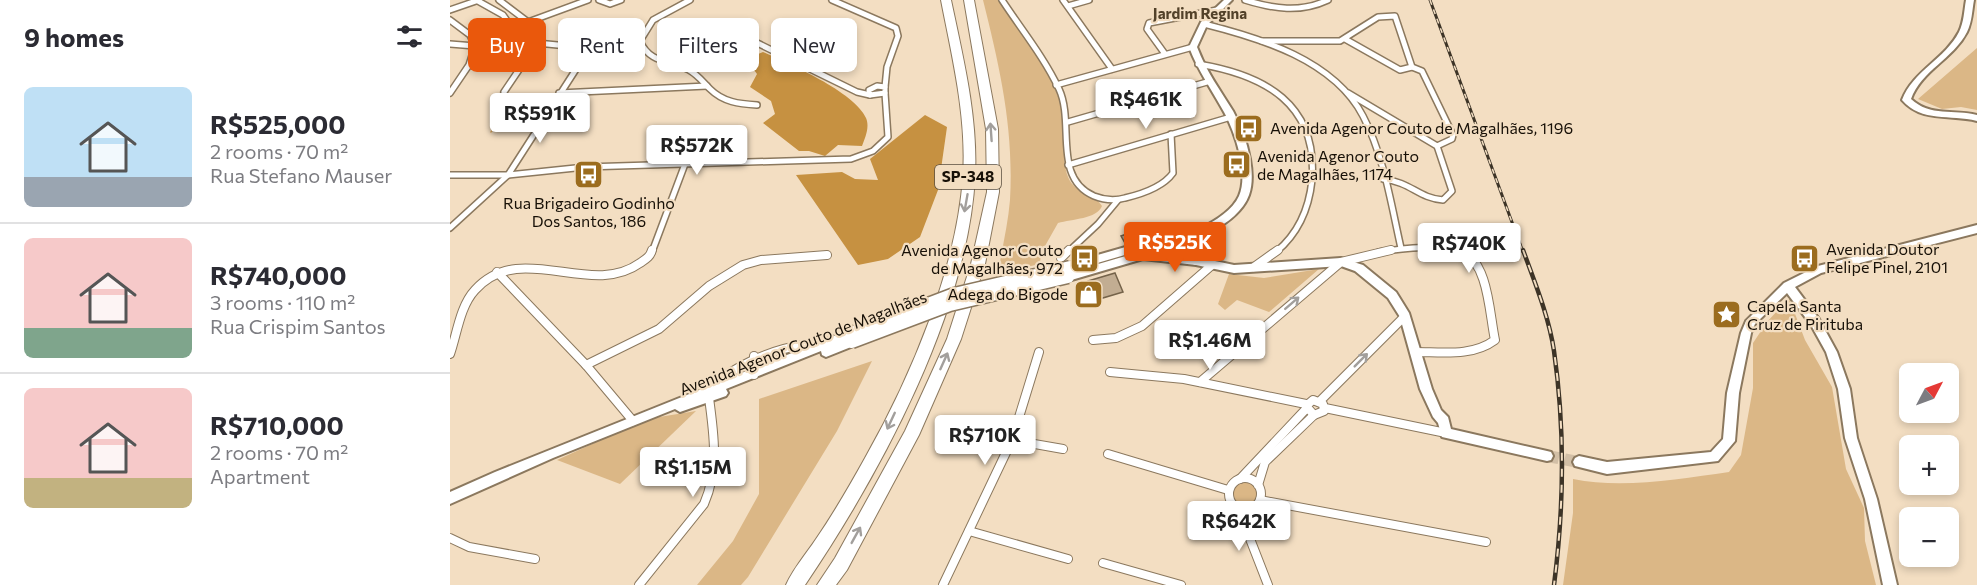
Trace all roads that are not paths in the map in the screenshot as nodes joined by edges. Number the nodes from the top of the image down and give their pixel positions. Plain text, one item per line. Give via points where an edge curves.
1 (478, 0) edge
2 (499, 0) edge
3 (588, 0) edge
4 (599, 0) edge
5 (621, 0) edge
6 (690, 0) edge
7 (832, 0) edge
8 (946, 0) edge
9 (969, 0) edge
10 (1002, 0) edge
11 (1063, 0) edge
12 (1089, 0) edge
13 (1228, 0) edge
14 (1245, 0) edge
15 (1328, 0) edge
16 (1970, 0) edge
17 (1068, 6) junction
18 (450, 10) edge
19 (1217, 10) junction
20 (505, 18) edge
21 (523, 18) edge
22 (539, 18) edge
23 (450, 20) edge
24 (1204, 24) junction
25 (468, 34) edge
26 (1345, 39) junction
27 (1259, 41) junction
28 (1296, 41) junction
29 (450, 44) edge
30 (759, 44) edge
31 (468, 45) edge
32 (1193, 47) junction
33 (1282, 50) junction
34 (1165, 54) junction
35 (1198, 64) junction
36 (468, 66) edge
37 (1412, 67) junction
38 (1112, 69) junction
39 (516, 72) edge
40 (573, 72) edge
41 (885, 74) junction
42 (1207, 82) junction
43 (1056, 85) junction
44 (706, 86) junction
45 (874, 87) junction
46 (854, 90) junction
47 (885, 90) junction
48 (504, 92) dead end
49 (450, 93) edge
50 (559, 93) junction
51 (1348, 93) junction
52 (872, 96) junction
53 (757, 105) dead end
54 (887, 107) junction
55 (1231, 117) junction
56 (1977, 118) edge
57 (1068, 122) junction
58 (1171, 135) junction
59 (1437, 146) junction
60 (684, 164) junction
61 (1068, 165) junction
62 (450, 175) edge
63 (508, 175) junction
64 (1383, 179) junction
65 (1118, 200) junction
66 (450, 228) edge
67 (1977, 229) edge
68 (1190, 233) junction
69 (1401, 248) junction
70 (1140, 251) junction
71 (827, 255) dead end
72 (1156, 257) junction
73 (1060, 258) dead end
74 (1130, 258) junction
75 (1196, 261) junction
76 (1341, 262) junction
77 (1212, 265) junction
78 (1249, 270) junction
79 (497, 272) junction
80 (1069, 272) junction
81 (1788, 286) junction
82 (1405, 316) junction
83 (851, 338) junction
84 (1093, 340) dead end
85 (808, 344) dead end
86 (1416, 351) junction
87 (1039, 352) dead end
88 (450, 354) edge
89 (754, 356) junction
90 (586, 365) junction
91 (1110, 372) dead end
92 (754, 375) junction
93 (1200, 382) junction
94 (705, 396) junction
95 (1322, 404) junction
96 (1306, 407) junction
97 (1314, 415) junction
98 (633, 421) junction
99 (1446, 433) junction
100 (1012, 440) junction
101 (1063, 449) dead end
102 (1108, 454) dead end
103 (1547, 456) tunnel mouth
104 (1579, 462) tunnel mouth
105 (1239, 479) junction
106 (1258, 485) junction
107 (1228, 490) junction
108 (450, 498) edge
109 (1260, 500) junction
110 (1238, 508) junction
111 (969, 531) junction
112 (450, 538) edge
113 (1486, 542) dead end
114 (536, 559) dead end
115 (1068, 559) dead end
116 (1103, 563) dead end
117 (639, 585) edge
118 (795, 585) edge
119 (826, 585) edge
120 (943, 585) edge
121 (1181, 585) edge
122 (1268, 585) edge
123 (1890, 585) edge

1 - 18 street
1 - 20 street
2 - 21 street
3 - 22 street
4 - 5 street
6 - 44 street via 657,17 645,27 640,41 652,59 687,69
7 - 41 street via 896,28 898,36
8 -> 118 highway, SP-348 via 968,134 968,197 952,271 925,349 882,440
119 -> 9 highway, SP-348 via 911,435 954,339 978,264 993,192 992,129
10 - 43 street
11 - 17 street
12 - 17 street
13 - 19 street
14 - 15 street via 1266,7 1300,10
16 - 56 street via 1961,36 1910,89 1906,100 1934,116
17 - 38 street
19 - 24 street
19 - 34 street via 1149,23 1147,29
23 - 25 street
24 - 27 street
24 - 32 street
26 - 28 street
26 - 37 street via 1400,70
26 - 37 street via 1378,17 1395,16
27 - 28 street
27 - 33 street
28 - 33 street
29 - 31 street
30 - 46 street
32 - 34 street
32 - 35 street, Avenida Agenor Couto de Magalhães
33 - 51 street
34 - 38 street
35 - 42 street, Avenida Agenor Couto de Magalhães
35 - 78 street via 1242,75 1276,93 1294,110 1308,134 1313,163 1312,200 1306,217 1288,241
36 - 49 street
37 - 59 street via 1422,71 1453,135
38 - 43 street
39 - 48 street
40 - 50 street
41 - 45 street
41 - 47 street
42 - 55 street, Avenida Agenor Couto de Magalhães
42 - 57 street
43 - 57 street
44 - 50 street
44 - 53 street via 728,102
45 - 46 street
45 - 47 street
45 - 52 street
46 - 52 street
47 - 52 street
47 - 54 street
50 - 63 street
51 - 59 street
51 - 64 street via 1372,136
52 - 54 street
54 - 60 street via 888,137 877,148 857,157
55 - 58 street
55 - 68 street, Avenida Agenor Couto de Magalhães via 1246,163 1245,194 1220,223
57 - 61 street
58 - 61 street
58 - 65 street via 1173,173 1169,181
59 - 64 street via 1452,185 1449,196 1434,200 1400,180
60 - 63 street via 585,167
60 - 79 street via 650,256 641,265 612,276 544,267 514,266
61 - 65 street via 1080,187
62 - 63 street
63 - 66 street
64 - 69 street
65 - 73 street
67 - 81 street via 1818,270
68 - 70 street, Avenida Agenor Couto de Magalhães
68 - 75 street
69 - 76 street via 1361,254
69 - 86 street via 1460,249 1476,259 1495,330 1495,340 1489,347
70 - 72 street
70 - 74 street, Avenida Agenor Couto de Magalhães
70 - 80 street, Avenida Agenor Couto de Magalhães
71 - 90 street via 743,265 709,286 659,329
72 - 74 street
72 - 75 street
74 - 80 street, Avenida Agenor Couto de Magalhães
75 - 77 street
76 - 78 street
76 - 82 street via 1373,277 1392,295
93 -> 76 street
77 - 78 street
77 - 84 street via 1142,326 1116,338
79 - 88 street via 474,292
79 - 90 street
80 - 83 street, Avenida Agenor Couto de Magalhães, bridge
81 - 104 street via 1751,321 1746,333 1733,393 1729,441 1722,451 1714,457 1660,465 1607,468
81 - 123 street via 1815,322 1844,389 1851,438 1871,499
82 - 86 street
95 -> 82 street
83 - 92 street, Avenida Agenor Couto de Magalhães
83 - 94 street, Avenida Agenor Couto de Magalhães
85 - 89 street
86 - 99 street via 1426,389 1444,421
87 - 100 street
89 - 92 street
89 - 94 street
90 - 98 street
91 - 93 street
92 - 94 street, Avenida Agenor Couto de Magalhães
93 - 96 street
94 - 98 street, Avenida Agenor Couto de Magalhães
94 - 117 street via 715,466 712,490
95 - 96 street via 1313,400
95 - 97 street via 1320,414
95 - 99 street
96 - 97 street
96 - 105 street
97 - 106 street via 1265,462
98 - 108 street, Avenida Agenor Couto de Magalhães via 547,453
99 - 103 street
100 - 101 street
100 - 111 street
102 - 107 street
105 - 106 street via 1250,479
105 - 107 street
106 - 109 street
107 - 110 street via 1229,500
109 - 110 street via 1254,507
109 - 113 street
110 - 122 street
111 - 115 street
111 - 120 street
112 - 114 street via 469,547
116 - 121 street

